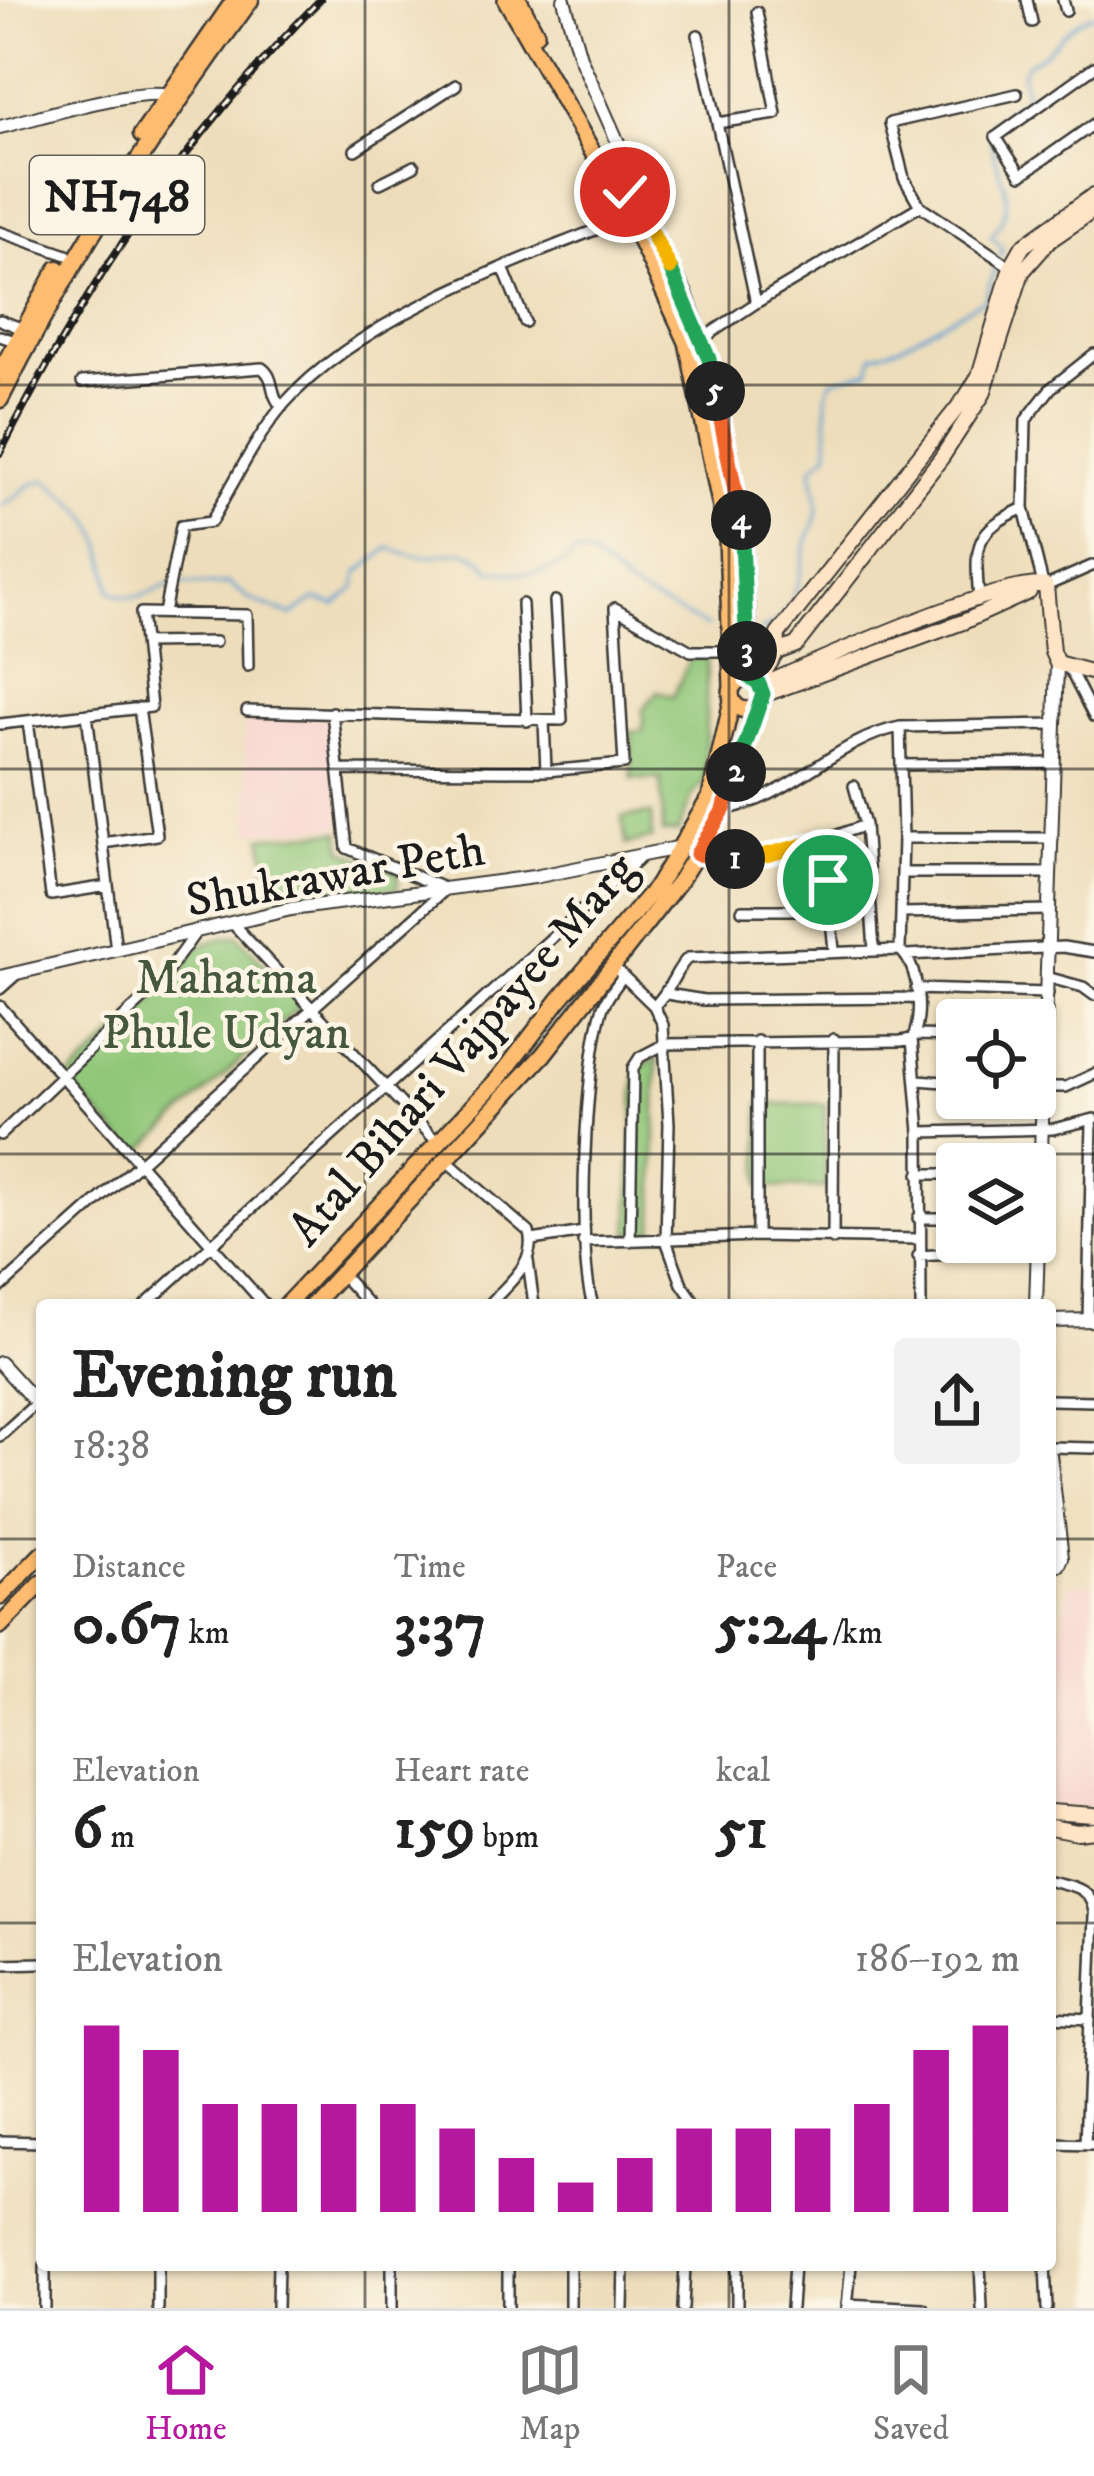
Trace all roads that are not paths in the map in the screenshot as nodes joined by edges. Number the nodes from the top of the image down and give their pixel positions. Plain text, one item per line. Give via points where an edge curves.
1 (235, 0) edge
2 (250, 0) edge
3 (506, 0) edge
4 (519, 0) edge
5 (563, 0) edge
6 (1027, 0) edge
7 (757, 12) dead end
8 (1031, 22) dead end
9 (698, 35) dead end
10 (1094, 67) edge
11 (456, 85) dead end
12 (1017, 94) dead end
13 (173, 95) junction
14 (717, 123) junction
15 (1094, 124) edge
16 (0, 127) edge
17 (355, 150) dead end
18 (414, 166) dead end
19 (380, 183) dead end
20 (625, 192) junction
21 (1094, 195) edge
22 (920, 206) junction
23 (1094, 210) edge
24 (635, 214) junction
25 (0, 232) edge
26 (67, 255) junction
27 (1011, 267) junction
28 (504, 270) junction
29 (756, 302) junction
30 (0, 320) edge
31 (525, 322) dead end
32 (21, 337) edge
33 (701, 340) junction
34 (1094, 354) edge
35 (0, 373) edge
36 (82, 382) dead end
37 (0, 399) edge
38 (282, 407) junction
39 (1024, 508) junction
40 (1094, 565) edge
41 (1042, 585) junction
42 (979, 600) junction
43 (555, 601) dead end
44 (522, 604) dead end
45 (164, 614) junction
46 (215, 642) dead end
47 (145, 643) junction
48 (729, 651) junction
49 (777, 652) junction
50 (248, 666) dead end
51 (1063, 666) junction
52 (1094, 673) edge
53 (758, 689) junction
54 (732, 694) junction
55 (139, 708) junction
56 (247, 710) dead end
57 (332, 712) junction
58 (87, 714) junction
59 (1094, 717) edge
60 (28, 721) junction
61 (526, 721) junction
62 (544, 721) junction
63 (0, 724) edge
64 (1054, 724) junction
65 (900, 727) junction
66 (1052, 763) junction
67 (902, 765) junction
68 (339, 770) junction
69 (546, 771) junction
70 (854, 786) dead end
71 (724, 809) junction
72 (865, 825) junction
73 (903, 838) junction
74 (1049, 838) junction
75 (824, 840) junction
76 (103, 843) junction
77 (690, 850) junction
78 (644, 854) junction
79 (903, 874) junction
80 (1049, 874) junction
81 (108, 886) junction
82 (446, 889) junction
83 (742, 910) dead end
84 (830, 910) junction
85 (1048, 910) junction
86 (902, 913) junction
87 (232, 922) junction
88 (196, 932) junction
89 (1051, 947) junction
90 (116, 950) junction
91 (835, 950) junction
92 (874, 950) junction
93 (904, 952) junction
94 (1094, 952) edge
95 (611, 964) junction
96 (18, 973) junction
97 (0, 976) edge
98 (1049, 985) junction
99 (0, 989) edge
100 (917, 993) junction
101 (667, 994) junction
102 (1094, 995) edge
103 (1047, 999) edge
104 (0, 1006) edge
105 (654, 1006) junction
106 (312, 1009) junction
107 (936, 1036) edge
108 (914, 1037) junction
109 (833, 1039) junction
110 (757, 1041) junction
111 (665, 1044) junction
112 (1094, 1073) edge
113 (63, 1077) junction
114 (918, 1080) junction
115 (936, 1081) edge
116 (1056, 1085) edge
117 (386, 1088) junction
118 (1040, 1119) edge
119 (1093, 1119) edge
120 (1040, 1130) junction
121 (920, 1132) junction
122 (0, 1135) edge
123 (438, 1143) junction
124 (1039, 1143) edge
125 (448, 1162) junction
126 (140, 1163) junction
127 (919, 1174) junction
128 (936, 1174) edge
129 (918, 1218) junction
130 (936, 1218) edge
131 (757, 1236) junction
132 (584, 1237) junction
133 (833, 1239) junction
134 (918, 1239) junction
135 (532, 1240) junction
136 (666, 1240) junction
137 (630, 1241) junction
138 (212, 1245) junction
139 (936, 1255) edge
140 (918, 1256) junction
141 (528, 1261) junction
142 (1038, 1263) edge
143 (341, 1274) junction
144 (0, 1288) edge
145 (152, 1299) edge
146 (260, 1299) edge
147 (292, 1299) edge
148 (318, 1299) edge
149 (364, 1299) edge
150 (494, 1299) edge
151 (533, 1299) edge
152 (591, 1299) edge
153 (693, 1299) edge
154 (921, 1299) edge
155 (1036, 1299) edge
156 (1091, 1320) edge
157 (1056, 1321) edge
158 (0, 1363) edge
159 (36, 1399) edge
160 (1056, 1400) edge
161 (1094, 1401) edge
162 (36, 1406) edge
163 (0, 1436) edge
164 (1094, 1448) edge
165 (1056, 1451) edge
166 (1056, 1504) edge
167 (36, 1561) edge
168 (1056, 1563) edge
169 (36, 1589) edge
170 (0, 1597) edge
171 (0, 1626) edge
172 (1056, 1813) edge
173 (1094, 1820) edge
174 (1056, 1828) edge
175 (1056, 1882) edge
176 (1094, 1914) edge
177 (36, 1963) edge
178 (0, 1964) edge
179 (1056, 2017) edge
180 (1090, 2019) junction
181 (0, 2141) edge
182 (36, 2142) edge
183 (1056, 2143) edge
184 (1090, 2144) edge
185 (45, 2271) edge
186 (158, 2271) edge
187 (278, 2271) edge
188 (392, 2271) edge
189 (508, 2271) edge
190 (570, 2271) edge
191 (624, 2271) edge
192 (685, 2271) edge
193 (737, 2271) edge
194 (794, 2271) edge
195 (850, 2271) edge
196 (980, 2271) edge
197 (1046, 2271) edge
198 (847, 2306) edge
199 (45, 2308) edge
200 (158, 2308) edge
201 (277, 2308) edge
202 (392, 2308) edge
203 (508, 2308) edge
204 (570, 2308) edge
205 (623, 2308) edge
206 (683, 2308) edge
207 (737, 2308) edge
208 (791, 2308) edge
209 (923, 2308) edge
210 (982, 2308) edge
211 (1047, 2308) edge

1 - 13 highway, NH748
2 - 13 highway, NH748
3 - 24 main road
4 - 20 main road
5 - 20 street via 628,165
6 - 8 street
7 - 14 street via 776,114
9 - 14 street
10 - 15 street via 996,137 1021,175
11 - 17 street
12 - 22 street via 890,123
13 - 16 street
13 - 26 highway, NH748
13 - 32 highway, NH748
14 - 29 street
18 - 19 street
20 - 24 main road
21 - 27 main road via 1023,246
22 - 27 street
22 - 29 street
23 - 49 main road via 1032,256 983,394 796,645
24 - 28 street
24 - 33 main road via 684,294
24 - 48 main road, Atal Bihari Vajpayee Marg via 687,342 727,537
25 - 26 street
26 - 32 highway, NH748
27 - 49 main road via 979,376 778,634
28 - 31 street
28 - 38 street via 362,339
29 - 33 street
30 - 32 street
32 - 35 highway, NH748
32 - 37 highway, NH748
33 - 53 main road via 742,524
34 - 39 street via 1026,420
36 - 38 street via 255,368 267,372
38 - 45 street via 211,522 181,526
39 - 41 street
39 - 42 street via 980,538
40 - 41 street
41 - 42 main road
41 - 51 main road
41 - 53 main road via 963,622
42 - 53 main road
43 - 62 street via 562,720
44 - 61 street
45 - 47 street via 142,613
45 - 50 street via 247,615
46 - 47 street
47 - 55 street via 151,707
48 - 54 main road, Atal Bihari Vajpayee Marg
48 - 69 street via 691,651 615,608 624,764
49 - 53 main road
51 - 52 main road
51 - 59 street
51 - 64 street
53 - 54 main road via 737,680
53 - 54 main road via 743,709
53 - 71 main road, Atal Bihari Vajpayee Marg
54 - 77 main road, Atal Bihari Vajpayee Marg
55 - 58 street
55 - 76 street via 157,835
56 - 57 street
57 - 61 street
57 - 68 street
58 - 60 street
58 - 76 street
60 - 63 street
60 - 81 street via 51,895
61 - 62 street
62 - 69 street
64 - 65 street
64 - 66 street
65 - 67 street
65 - 71 street via 861,737 754,802
66 - 67 street
66 - 74 street
67 - 73 street
68 - 69 street
68 - 82 street via 347,848
70 - 72 street
71 - 77 main road, Atal Bihari Vajpayee Marg
72 - 75 street
72 - 92 street
73 - 74 street
73 - 79 street
74 - 80 street
75 - 77 street via 722,860
75 - 84 street
76 - 81 street
77 - 78 street, Shukrawar Peth
77 - 95 main road, Atal Bihari Vajpayee Marg
78 - 82 street, Shukrawar Peth
78 - 117 street
79 - 80 street
79 - 86 street
80 - 85 street
81 - 90 street
82 - 87 street, Shukrawar Peth
82 - 106 street
83 - 84 street
84 - 91 street
85 - 86 street
85 - 89 street
86 - 93 street
87 - 88 street, Shukrawar Peth
87 - 106 street
88 - 90 street, Shukrawar Peth
88 - 113 street via 158,986
89 - 93 street
89 - 94 street
89 - 98 street
90 - 96 street, Shukrawar Peth
91 - 92 street
91 - 101 street via 688,958
92 - 93 street
93 - 100 street
95 - 105 street
95 - 123 main road, Atal Bihari Vajpayee Marg
95 - 125 main road, Atal Bihari Vajpayee Marg
95 - 132 street via 589,1116
96 - 97 street, Shukrawar Peth
96 - 99 street
98 - 100 street
98 - 102 street
98 - 103 street
100 - 101 street via 704,1000
100 - 108 street
101 - 105 street
104 - 113 street
105 - 111 street
106 - 117 street
106 - 126 street
107 - 108 street
108 - 109 street
108 - 114 street
109 - 110 street
109 - 133 street
110 - 111 street
110 - 131 street
111 - 136 street
111 - 137 street via 633,1068
112 - 116 street
113 - 122 street
113 - 126 street
114 - 115 street
114 - 121 street
117 - 123 street
117 - 138 street
118 - 120 street
119 - 120 street
119 - 156 street
120 - 121 street
120 - 124 street
121 - 127 street
123 - 147 main road, Atal Bihari Vajpayee Marg
125 - 135 street
125 - 143 main road, Atal Bihari Vajpayee Marg
126 - 138 street
126 - 144 street
127 - 128 street
127 - 129 street
129 - 130 street
129 - 134 street
131 - 133 street
131 - 136 street
132 - 135 street
132 - 137 street
132 - 152 street
133 - 134 street
134 - 140 street
135 - 141 street
136 - 137 street
136 - 153 street
138 - 145 street
138 - 146 street
139 - 140 street
140 - 154 street
141 - 150 street
141 - 151 street
142 - 155 street
143 - 148 main road, Atal Bihari Vajpayee Marg
143 - 149 street
156 - 157 street
158 - 159 street
160 - 161 street
162 - 163 street
164 - 165 street
166 - 168 street
167 - 170 main road
169 - 171 main road
172 - 173 main road
173 - 174 main road via 1077,1832
175 - 176 street via 1083,1889
176 - 180 street
177 - 178 street
179 - 180 street
180 - 184 street
181 - 182 street
183 - 184 street
185 - 199 street
186 - 200 street
187 - 201 street
188 - 202 street
189 - 203 street
190 - 204 street
191 - 205 street
192 - 206 street
193 - 207 street
194 - 208 street
195 - 198 street
196 - 210 street
197 - 211 street
198 - 209 street

